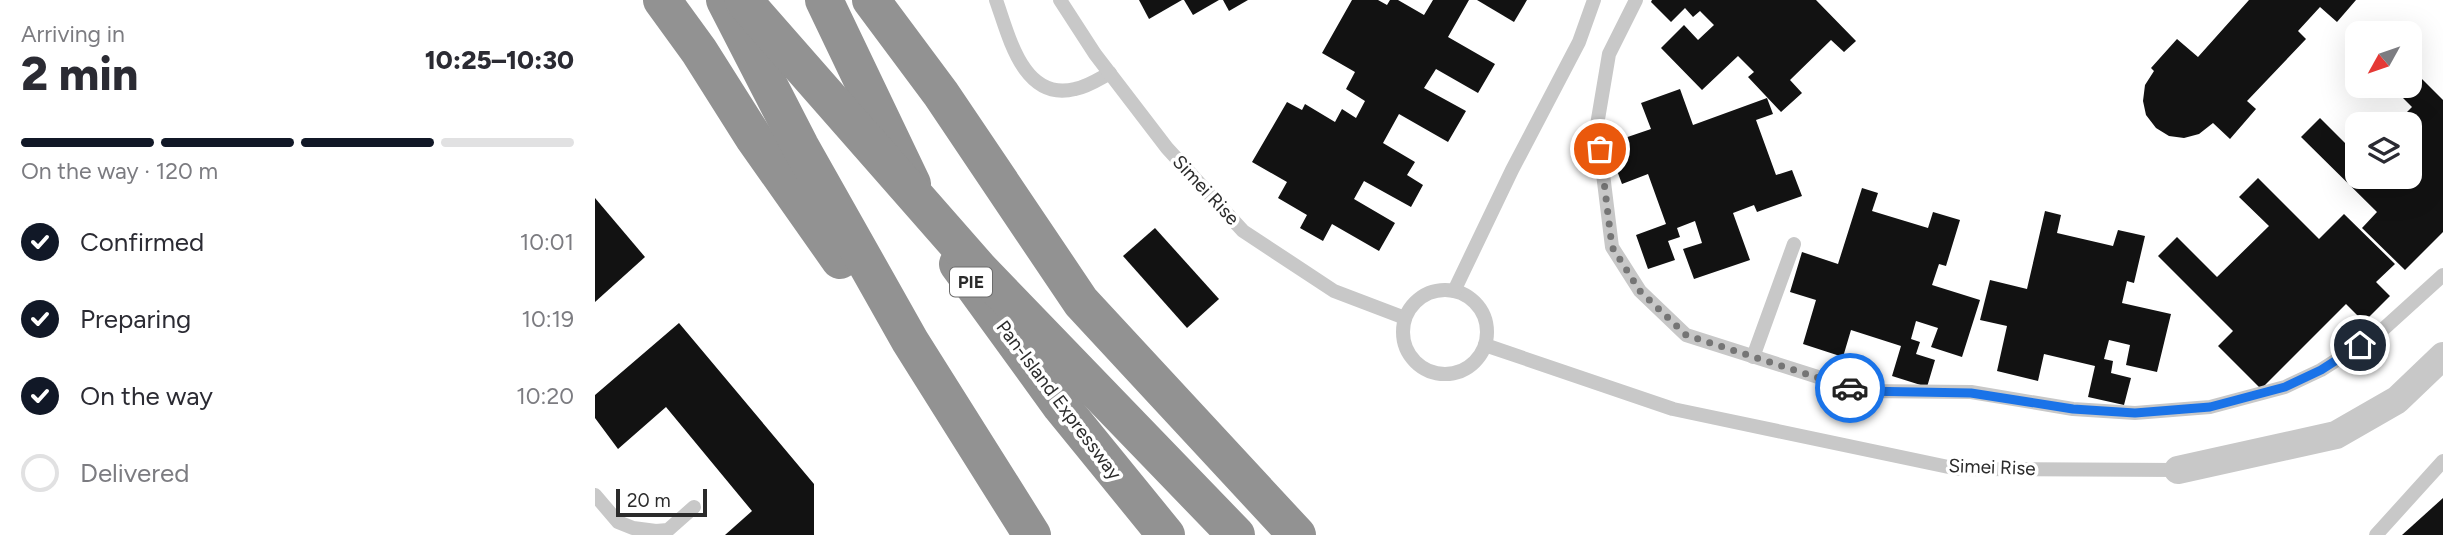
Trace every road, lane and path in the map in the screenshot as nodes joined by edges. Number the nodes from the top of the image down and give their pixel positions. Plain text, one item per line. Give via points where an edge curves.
1 (662, 0) edge
2 (725, 0) edge
3 (743, 0) edge
4 (824, 0) edge
5 (871, 0) edge
6 (904, 0) edge
7 (996, 0) edge
8 (1060, 0) edge
9 (1594, 0) edge
10 (1636, 0) edge
11 (1110, 74) junction
12 (941, 94) junction
13 (1794, 244) dead end
14 (2443, 275) edge
15 (1454, 291) junction
16 (1405, 318) junction
17 (910, 341) junction
18 (1485, 345) junction
19 (2443, 356) edge
20 (1753, 357) junction
21 (2443, 461) edge
22 (2178, 470) joint
23 (595, 495) edge
24 (695, 507) dead end
25 (1032, 535) edge
26 (1166, 535) edge
27 (1236, 535) edge
28 (1297, 535) edge
29 (2376, 535) edge

1 - 17 highway via 833,252 895,330
2 - 17 highway via 800,146
3 - 27 highway, bridge via 980,270
4 - 26 highway, Pan-Island Expressway / PIE via 939,239 1061,406
5 - 12 highway
6 - 12 highway
7 - 11 lane via 1017,58 1040,86 1076,89
8 - 11 lane, Simei Rise
9 - 15 lane via 1579,42
10 - 20 lane via 1609,54 1597,125 1612,247 1640,291 1686,335
11 - 16 lane, Simei Rise via 1167,148 1243,231 1334,291
12 - 28 highway via 1081,302
13 - 20 lane
14 - 20 lane via 2379,333 2321,370 2285,387 2210,407 2135,413 2073,409 1971,393 1861,391
15 - 16 lane via 1425,295
15 - 18 lane via 1470,298 1481,311 1487,327
16 - 18 lane via 1407,351 1432,373 1465,370 1478,360
17 - 25 highway
18 - 22 lane, Simei Rise via 1673,409 1958,469
19 - 22 street, Simei Rise via 2397,400 2336,435
21 - 29 lane
23 - 24 lane via 618,522 656,531 668,530

